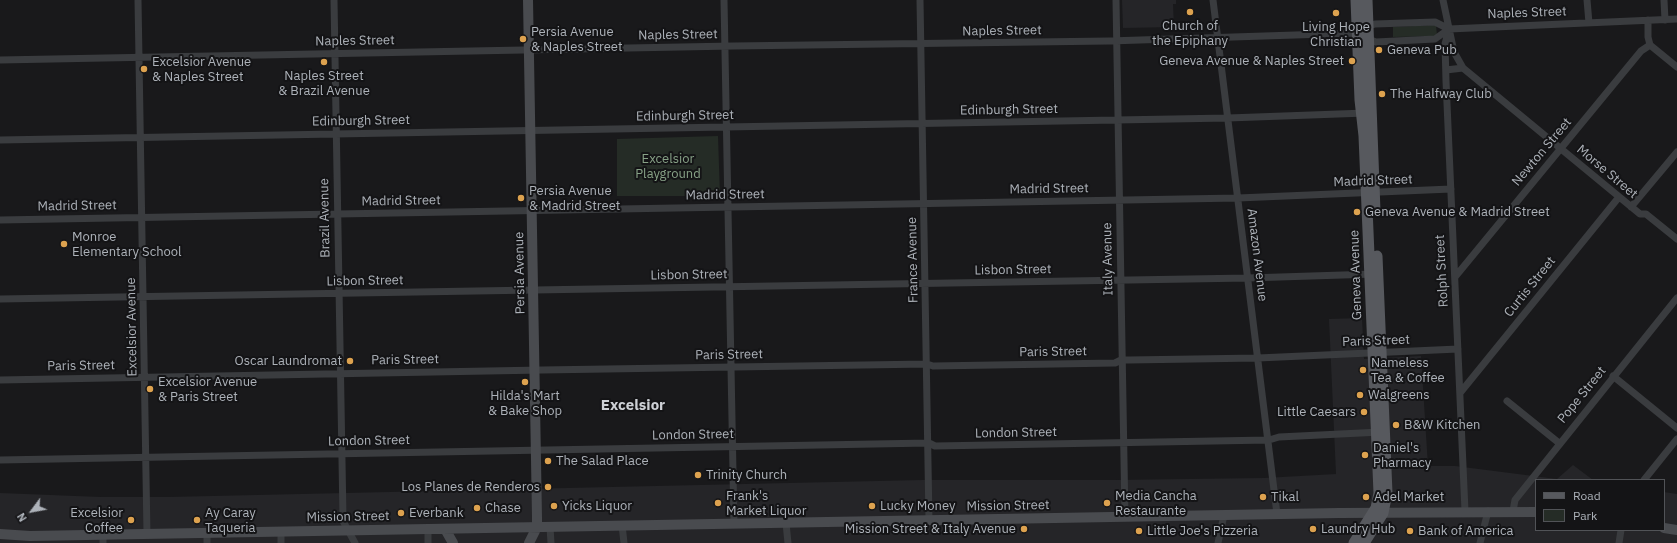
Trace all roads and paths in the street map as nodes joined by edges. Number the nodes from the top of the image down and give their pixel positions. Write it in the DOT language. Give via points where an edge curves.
graph roads {
  1 [pos="138,0"];
  2 [pos="334,0"];
  3 [pos="528,0"];
  4 [pos="724,0"];
  5 [pos="920,0"];
  6 [pos="1116,0"];
  7 [pos="1213,0"];
  8 [pos="1356,0"];
  9 [pos="1367,0"];
  10 [pos="1443,0"];
  11 [pos="1587,0"];
  12 [pos="1664,0"];
  13 [pos="1677,19"];
  14 [pos="1648,20"];
  15 [pos="1665,20"];
  16 [pos="1589,23"];
  17 [pos="1368,26"];
  18 [pos="1449,29"];
  19 [pos="1357,34"];
  20 [pos="1218,39"];
  21 [pos="1368,40"];
  22 [pos="1116,41"];
  23 [pos="921,44"];
  24 [pos="1650,45"];
  25 [pos="725,46"];
  26 [pos="529,50"];
  27 [pos="334,53"];
  28 [pos="139,57"];
  29 [pos="0,60"];
  30 [pos="1677,67"];
  31 [pos="1463,68"];
  32 [pos="1446,70"];
  33 [pos="1366,113"];
  34 [pos="1228,118"];
  35 [pos="1118,120"];
  36 [pos="922,124"];
  37 [pos="726,127"];
  38 [pos="531,131"];
  39 [pos="335,134"];
  40 [pos="141,137"];
  41 [pos="0,140"];
  42 [pos="1560,148"];
  43 [pos="1677,152"];
  44 [pos="1451,189"];
  45 [pos="1370,193"];
  46 [pos="1619,197"];
  47 [pos="1238,198"];
  48 [pos="1119,200"];
  49 [pos="924,204"];
  50 [pos="727,207"];
  51 [pos="1631,207"];
  52 [pos="532,210"];
  53 [pos="337,214"];
  54 [pos="142,217"];
  55 [pos="0,220"];
  56 [pos="1677,239"];
  57 [pos="1374,274"];
  58 [pos="1455,277"];
  59 [pos="1248,278"];
  60 [pos="1120,280"];
  61 [pos="925,283"];
  62 [pos="729,287"];
  63 [pos="534,290"];
  64 [pos="339,293"];
  65 [pos="143,297"];
  66 [pos="1677,298"];
  67 [pos="0,299"];
  68 [pos="1458,349"];
  69 [pos="1377,353"];
  70 [pos="1258,358"];
  71 [pos="1121,360"];
  72 [pos="927,364"];
  73 [pos="731,367"];
  74 [pos="535,370"];
  75 [pos="340,374"];
  76 [pos="1613,376"];
  77 [pos="145,377"];
  78 [pos="0,380"];
  79 [pos="1460,393"];
  80 [pos="1507,401"];
  81 [pos="1677,428"];
  82 [pos="1381,432"];
  83 [pos="1677,439"];
  84 [pos="1269,440"];
  85 [pos="928,443"];
  86 [pos="1123,443"];
  87 [pos="1559,443"];
  88 [pos="732,447"];
  89 [pos="536,450"];
  90 [pos="342,453"];
  91 [pos="146,457"];
  92 [pos="0,460"];
  93 [pos="1645,479"];
  94 [pos="1488,511"];
  95 [pos="1513,511"];
  96 [pos="1465,512"];
  97 [pos="1535,512"];
  98 [pos="1378,513"];
  99 [pos="1277,514"];
  100 [pos="1224,515"];
  101 [pos="1125,517"];
  102 [pos="929,520"];
  103 [pos="786,523"];
  104 [pos="734,524"];
  105 [pos="622,525"];
  106 [pos="537,527"];
  107 [pos="550,527"];
  108 [pos="1665,528"];
  109 [pos="428,529"];
  110 [pos="445,529"];
  111 [pos="349,530"];
  112 [pos="1677,530"];
  113 [pos="281,531"];
  114 [pos="1621,531"];
  115 [pos="0,534"];
  116 [pos="147,534"];
  117 [pos="207,538"];
  118 [pos="103,539"];
  119 [pos="30,540"];
  120 [pos="281,543"];
  121 [pos="355,543"];
  122 [pos="428,543"];
  123 [pos="453,543"];
  124 [pos="530,543"];
  125 [pos="551,543"];
  126 [pos="624,543"];
  127 [pos="788,543"];
  128 [pos="1218,543"];
  129 [pos="1354,543"];
  130 [pos="1364,543"];
  131 [pos="1480,543"];
  132 [pos="1619,543"];
  1 -- 28 [label="street, Excelsior Avenue"];
  2 -- 27 [label="street, Brazil Avenue"];
  3 -- 26 [label="main road, Persia Avenue"];
  4 -- 25 [label="street"];
  5 -- 23 [label="street, France Avenue"];
  6 -- 22 [label="street, Italy Avenue"];
  7 -- 20 [label="street, Amazon Avenue"];
  8 -- 19 [label="main road, Geneva Avenue"];
  9 -- 17 [label="main road, Geneva Avenue"];
  10 -- 18 [label="street, Rolph Street"];
  11 -- 16 [label="street"];
  12 -- 15 [label="street"];
  13 -- 15 [label="street, Naples Street"];
  14 -- 15 [label="street, Naples Street"];
  14 -- 16 [label="street, Naples Street"];
  14 -- 24 [label="street"];
  16 -- 18 [label="street, Naples Street"];
  17 -- 18 [label="street, Naples Street" via="1435,22"];
  17 -- 19 [label="street, Naples Street"];
  17 -- 21 [label="main road, Geneva Avenue"];
  18 -- 21 [label="street, Naples Street" via="1435,39 1376,42"];
  18 -- 31 [label="street, Rolph Street" via="1454,52"];
  18 -- 32 [label="street, Rolph Street" via="1445,44"];
  19 -- 20 [label="street, Naples Street"];
  19 -- 21 [label="street, Naples Street"];
  19 -- 33 [label="main road, Geneva Avenue"];
  20 -- 22 [label="street, Naples Street"];
  20 -- 34 [label="street, Amazon Avenue"];
  21 -- 33 [label="main road, Geneva Avenue"];
  22 -- 23 [label="street, Naples Street"];
  22 -- 35 [label="street, Italy Avenue"];
  23 -- 25 [label="street, Naples Street"];
  23 -- 36 [label="street, France Avenue"];
  24 -- 30 [label="street"];
  24 -- 42 [label="street, Newton Street" via="1641,51"];
  25 -- 26 [label="street, Naples Street"];
  25 -- 37 [label="street"];
  26 -- 27 [label="street, Naples Street"];
  26 -- 38 [label="main road, Persia Avenue"];
  27 -- 28 [label="street, Naples Street"];
  27 -- 39 [label="street, Brazil Avenue"];
  28 -- 29 [label="street, Naples Street"];
  28 -- 40 [label="street, Excelsior Avenue"];
  31 -- 32 [label="street"];
  31 -- 42 [label="street, Morse Street"];
  32 -- 44 [label="street, Rolph Street"];
  33 -- 34 [label="street, Edinburgh Street"];
  33 -- 45 [label="main road, Geneva Avenue"];
  34 -- 35 [label="street, Edinburgh Street"];
  34 -- 47 [label="street, Amazon Avenue"];
  35 -- 36 [label="street, Edinburgh Street"];
  35 -- 48 [label="street, Italy Avenue"];
  36 -- 37 [label="street, Edinburgh Street"];
  36 -- 49 [label="street, France Avenue"];
  37 -- 38 [label="street, Edinburgh Street"];
  37 -- 50 [label="street"];
  38 -- 39 [label="street, Edinburgh Street"];
  38 -- 52 [label="main road, Persia Avenue"];
  39 -- 40 [label="street, Edinburgh Street"];
  39 -- 53 [label="street, Brazil Avenue"];
  40 -- 41 [label="street, Edinburgh Street"];
  40 -- 54 [label="street, Excelsior Avenue"];
  42 -- 46 [label="street, Morse Street"];
  42 -- 58 [label="street, Newton Street"];
  43 -- 51 [label="street"];
  44 -- 45 [label="street, Madrid Street"];
  44 -- 58 [label="street, Rolph Street"];
  45 -- 47 [label="street, Madrid Street"];
  45 -- 57 [label="main road, Geneva Avenue"];
  46 -- 51 [label="street, Morse Street"];
  46 -- 79 [label="street, Curtis Street"];
  47 -- 48 [label="street, Madrid Street"];
  47 -- 59 [label="street, Amazon Avenue"];
  48 -- 49 [label="street, Madrid Street"];
  48 -- 60 [label="street, Italy Avenue"];
  49 -- 50 [label="street, Madrid Street"];
  49 -- 61 [label="street, France Avenue"];
  50 -- 52 [label="street, Madrid Street"];
  50 -- 62 [label="street"];
  51 -- 56 [label="street, Morse Street" via="1640,214 1646,214"];
  52 -- 53 [label="street, Madrid Street"];
  52 -- 63 [label="main road, Persia Avenue"];
  53 -- 54 [label="street, Madrid Street"];
  53 -- 64 [label="street, Brazil Avenue"];
  54 -- 55 [label="street, Madrid Street"];
  54 -- 65 [label="street, Excelsior Avenue"];
  57 -- 59 [label="street, Lisbon Street"];
  57 -- 69 [label="main road, Geneva Avenue"];
  58 -- 68 [label="street, Rolph Street"];
  59 -- 60 [label="street, Lisbon Street"];
  59 -- 70 [label="street, Amazon Avenue"];
  60 -- 61 [label="street, Lisbon Street"];
  60 -- 71 [label="street, Italy Avenue"];
  61 -- 62 [label="street, Lisbon Street"];
  61 -- 72 [label="street, France Avenue"];
  62 -- 63 [label="street, Lisbon Street"];
  62 -- 73 [label="street"];
  63 -- 64 [label="street, Lisbon Street"];
  63 -- 74 [label="main road, Persia Avenue"];
  64 -- 65 [label="street, Lisbon Street"];
  64 -- 75 [label="street, Brazil Avenue"];
  65 -- 67 [label="street, Lisbon Street"];
  65 -- 77 [label="street, Excelsior Avenue"];
  66 -- 76 [label="street, Pope Street"];
  68 -- 69 [label="street, Paris Street"];
  68 -- 79 [label="street, Rolph Street"];
  69 -- 70 [label="street, Paris Street"];
  69 -- 82 [label="main road, Geneva Avenue"];
  70 -- 71 [label="street, Paris Street"];
  70 -- 84 [label="street, Amazon Avenue"];
  71 -- 72 [label="street, Paris Street" via="1115,363 933,366"];
  71 -- 86 [label="street, Italy Avenue"];
  72 -- 73 [label="street, Paris Street"];
  72 -- 85 [label="street, France Avenue"];
  73 -- 74 [label="street, Paris Street"];
  73 -- 88 [label="street"];
  74 -- 75 [label="street, Paris Street"];
  74 -- 89 [label="main road, Persia Avenue"];
  75 -- 77 [label="street, Paris Street"];
  75 -- 90 [label="street, Brazil Avenue"];
  76 -- 81 [label="street"];
  76 -- 87 [label="street, Pope Street"];
  77 -- 78 [label="street, Paris Street"];
  77 -- 91 [label="street, Excelsior Avenue"];
  79 -- 96 [label="street, Rolph Street"];
  80 -- 87 [label="street"];
  82 -- 84 [label="street, London Street" via="1279,437"];
  82 -- 98 [label="main road, Geneva Avenue"];
  83 -- 93 [label="street"];
  84 -- 86 [label="street, London Street"];
  84 -- 99 [label="street, Amazon Avenue"];
  85 -- 86 [label="street, London Street" via="935,446"];
  85 -- 88 [label="street, London Street"];
  85 -- 102 [label="street, France Avenue"];
  86 -- 101 [label="street, Italy Avenue"];
  87 -- 95 [label="street, Pope Street" via="1515,500"];
  88 -- 89 [label="street, London Street"];
  88 -- 104 [label="street"];
  89 -- 90 [label="street, London Street"];
  89 -- 106 [label="main road, Persia Avenue"];
  90 -- 91 [label="street, London Street"];
  90 -- 111 [label="street, Brazil Avenue" via="343,521"];
  91 -- 92 [label="street, London Street"];
  91 -- 116 [label="street, Excelsior Avenue"];
  94 -- 95 [label="main road, Mission Street"];
  94 -- 96 [label="main road, Mission Street"];
  94 -- 131 [label="street"];
  95 -- 97 [label="main road, Mission Street"];
  96 -- 98 [label="main road, Mission Street"];
  98 -- 99 [label="main road, Mission Street"];
  98 -- 129 [label="main road, Geneva Avenue"];
  98 -- 130 [label="main road, Geneva Avenue"];
  99 -- 100 [label="main road, Mission Street"];
  100 -- 101 [label="main road, Mission Street"];
  100 -- 128 [label="street"];
  101 -- 102 [label="main road, Mission Street"];
  102 -- 103 [label="main road, Mission Street"];
  103 -- 104 [label="main road, Mission Street"];
  103 -- 127 [label="street"];
  104 -- 105 [label="main road, Mission Street"];
  105 -- 107 [label="main road, Mission Street"];
  105 -- 126 [label="street"];
  106 -- 107 [label="main road, Mission Street"];
  106 -- 110 [label="main road, Mission Street"];
  106 -- 124 [label="main road, Persia Avenue"];
  107 -- 125 [label="street"];
  108 -- 112 [label="main road"];
  109 -- 110 [label="main road, Mission Street"];
  109 -- 111 [label="main road, Mission Street"];
  109 -- 122 [label="street"];
  110 -- 123 [label="main road"];
  111 -- 113 [label="main road, Mission Street"];
  111 -- 121 [label="street, Brazil Avenue"];
  113 -- 117 [label="main road, Mission Street"];
  113 -- 120 [label="street"];
  114 -- 132 [label="street"];
  115 -- 119 [label="main road, Mission Street"];
  116 -- 117 [label="main road, Mission Street"];
  116 -- 118 [label="main road, Mission Street"];
  118 -- 119 [label="main road, Mission Street"];
}
